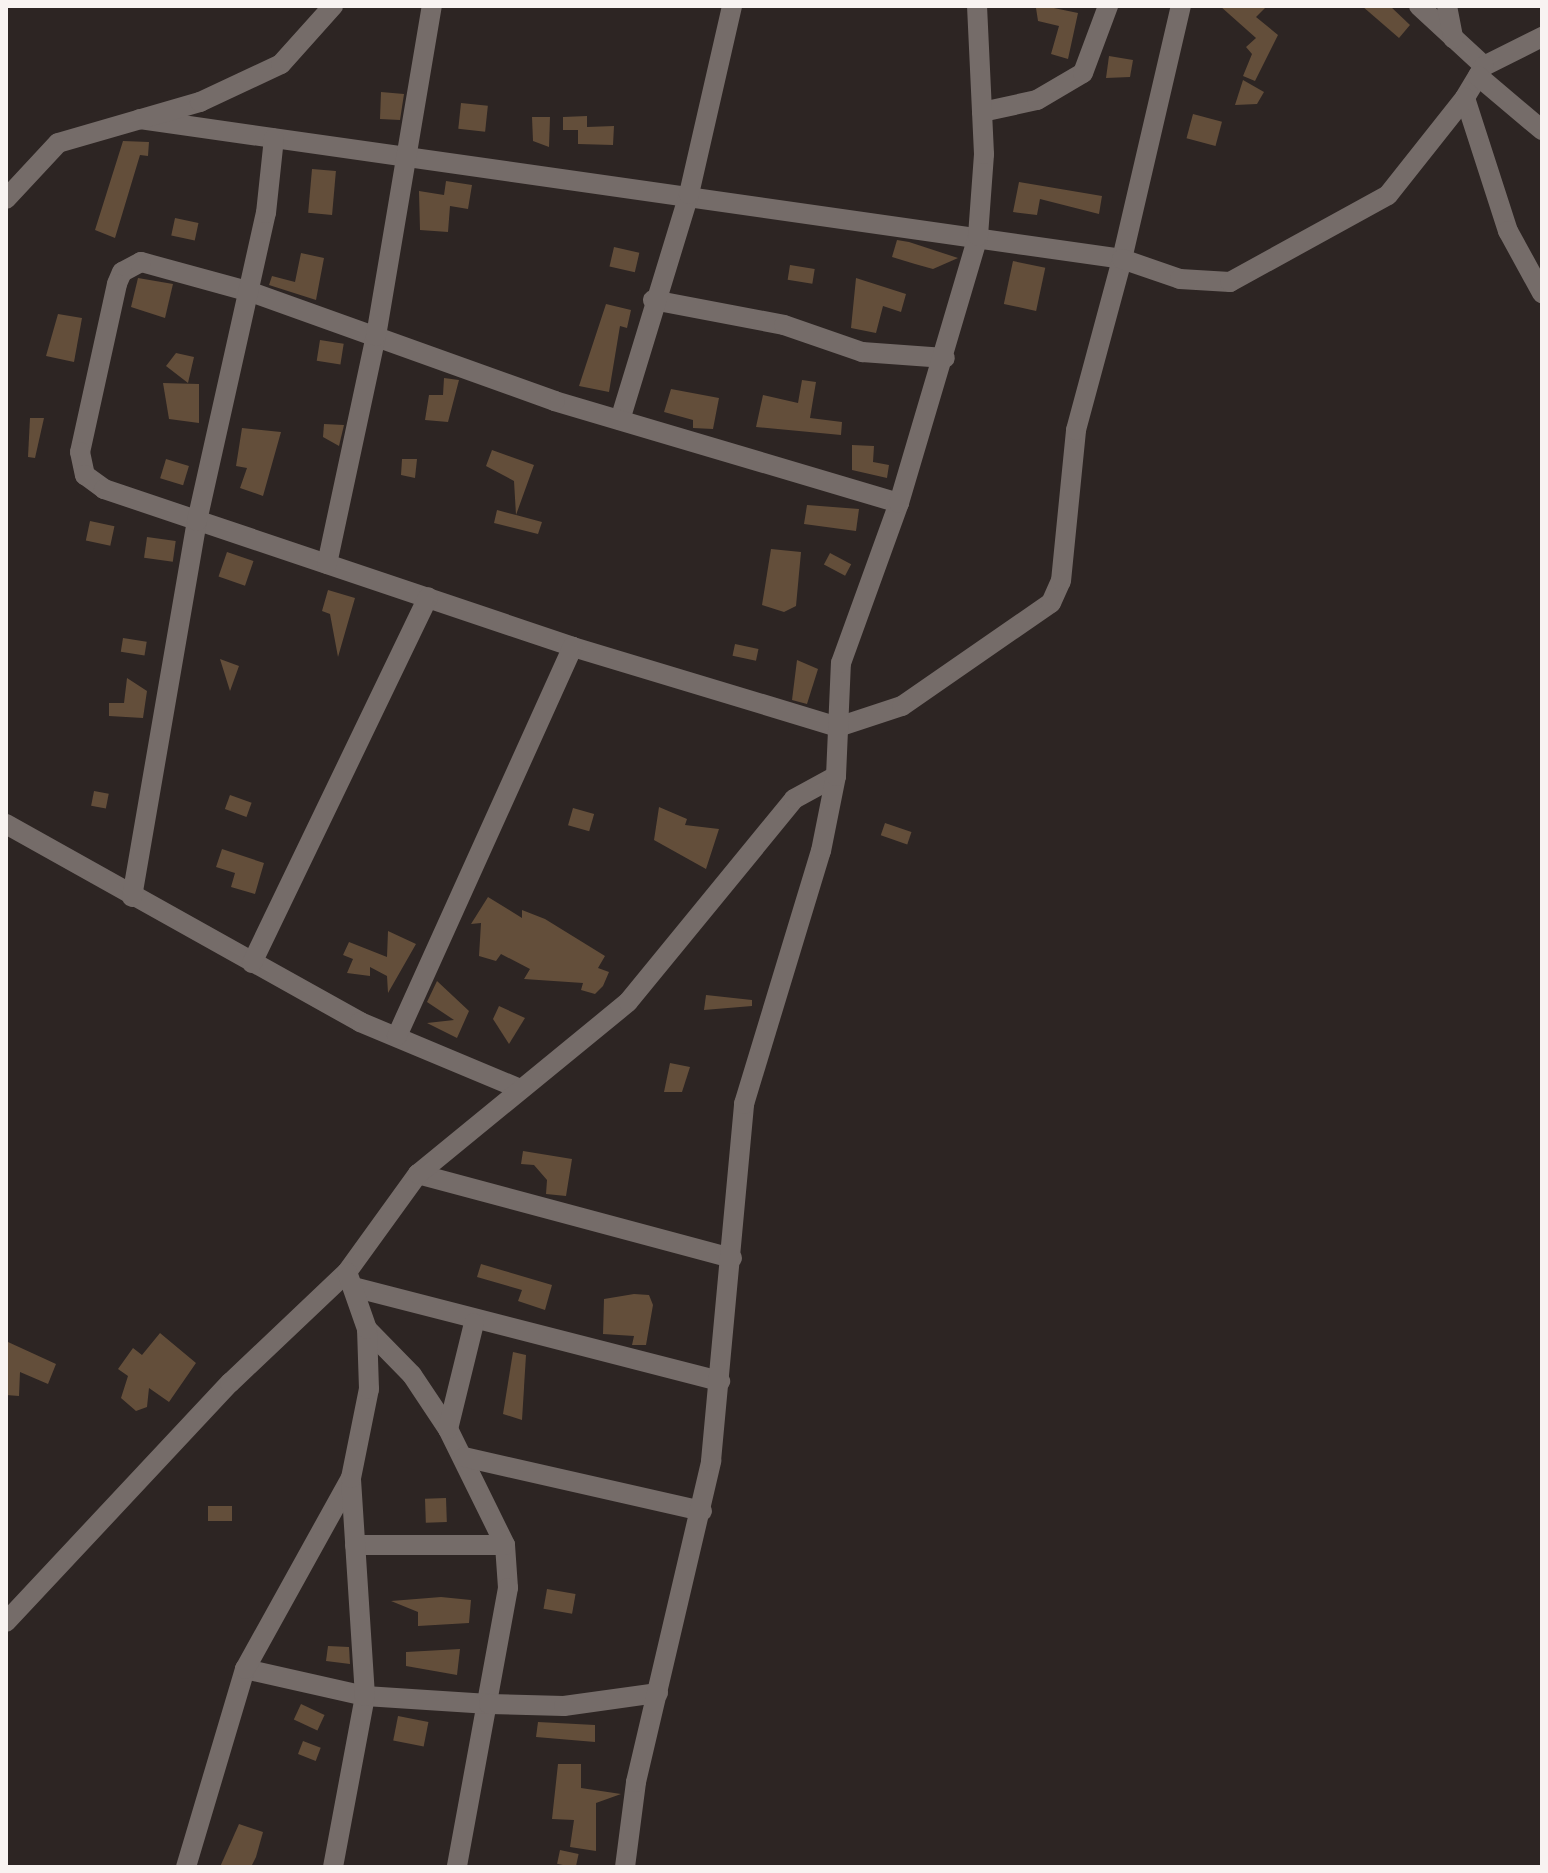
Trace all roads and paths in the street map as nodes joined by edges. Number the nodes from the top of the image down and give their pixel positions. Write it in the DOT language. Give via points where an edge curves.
graph roads {
  1 [pos="333,6"];
  2 [pos="432,6"];
  3 [pos="977,6"];
  4 [pos="1108,6"];
  5 [pos="1181,6"];
  6 [pos="1419,6"];
  7 [pos="1447,6"];
  8 [pos="729,7"];
  9 [pos="1542,37"];
  10 [pos="1453,38"];
  11 [pos="1481,71"];
  12 [pos="1465,98"];
  13 [pos="982,112"];
  14 [pos="140,119"];
  15 [pos="1542,130"];
  16 [pos="274,138"];
  17 [pos="408,156"];
  18 [pos="689,194"];
  19 [pos="6,199"];
  20 [pos="978,236"];
  21 [pos="1122,259"];
  22 [pos="247,291"];
  23 [pos="1542,293"];
  24 [pos="653,300"];
  25 [pos="376,336"];
  26 [pos="945,358"];
  27 [pos="620,420"];
  28 [pos="899,503"];
  29 [pos="197,521"];
  30 [pos="327,564"];
  31 [pos="428,597"];
  32 [pos="573,647"];
  33 [pos="838,727"];
  34 [pos="836,776"];
  35 [pos="6,824"];
  36 [pos="132,897"];
  37 [pos="252,963"];
  38 [pos="397,1036"];
  39 [pos="518,1088"];
  40 [pos="418,1174"];
  41 [pos="732,1258"];
  42 [pos="352,1280"];
  43 [pos="474,1323"];
  44 [pos="367,1329"];
  45 [pos="720,1381"];
  46 [pos="448,1429"];
  47 [pos="464,1457"];
  48 [pos="351,1478"];
  49 [pos="702,1511"];
  50 [pos="355,1545"];
  51 [pos="505,1545"];
  52 [pos="6,1622"];
  53 [pos="245,1669"];
  54 [pos="658,1693"];
  55 [pos="365,1696"];
  56 [pos="489,1704"];
  57 [pos="186,1867"];
  58 [pos="333,1867"];
  59 [pos="457,1867"];
  60 [pos="625,1867"];
  1 -- 14 [label="street" via="281,64 200,102"];
  2 -- 17 [label="street"];
  3 -- 13 [label="street"];
  4 -- 13 [label="street" via="1083,73 1037,100"];
  5 -- 21 [label="street"];
  6 -- 10 [label="street"];
  7 -- 10 [label="street"];
  8 -- 18 [label="street"];
  9 -- 11 [label="street"];
  10 -- 11 [label="street"];
  11 -- 12 [label="street"];
  11 -- 15 [label="street"];
  12 -- 21 [label="street" via="1388,195 1230,282 1180,279"];
  12 -- 23 [label="street" via="1508,231"];
  13 -- 20 [label="street"];
  14 -- 16 [label="street"];
  14 -- 19 [label="street" via="58,143"];
  16 -- 17 [label="street"];
  16 -- 22 [label="street"];
  17 -- 18 [label="street"];
  17 -- 25 [label="street"];
  18 -- 20 [label="street"];
  18 -- 24 [label="street"];
  20 -- 21 [label="street"];
  20 -- 26 [label="street"];
  21 -- 33 [label="street" via="1076,430 1061,581 1051,603 902,706"];
  22 -- 25 [label="street"];
  22 -- 29 [label="street"];
  22 -- 29 [label="street" via="154,263 131,264 117,284 103,345 80,452 85,475 104,489"];
  24 -- 26 [label="street" via="784,325 862,352"];
  24 -- 27 [label="street"];
  25 -- 27 [label="street"];
  25 -- 30 [label="street"];
  26 -- 28 [label="street"];
  27 -- 28 [label="street"];
  28 -- 33 [label="street" via="841,663"];
  29 -- 30 [label="street"];
  29 -- 36 [label="street"];
  30 -- 31 [label="street"];
  31 -- 32 [label="street"];
  31 -- 37 [label="street"];
  32 -- 33 [label="street"];
  32 -- 38 [label="street"];
  33 -- 34 [label="street"];
  34 -- 39 [label="street" via="794,799 628,1002"];
  34 -- 41 [label="street" via="810,899 744,1104"];
  35 -- 36 [label="street"];
  36 -- 37 [label="street"];
  37 -- 38 [label="street"];
  38 -- 39 [label="street"];
  39 -- 40 [label="street"];
  40 -- 41 [label="street"];
  40 -- 42 [label="street"];
  41 -- 45 [label="street"];
  42 -- 43 [label="street"];
  42 -- 44 [label="street"];
  42 -- 52 [label="street" via="230,1383"];
  43 -- 45 [label="street"];
  43 -- 46 [label="street"];
  44 -- 46 [label="street" via="412,1375"];
  44 -- 48 [label="street" via="369,1389"];
  45 -- 49 [label="street"];
  46 -- 47 [label="street"];
  47 -- 49 [label="street"];
  47 -- 51 [label="street"];
  48 -- 50 [label="street"];
  48 -- 53 [label="street"];
  49 -- 54 [label="street"];
  50 -- 51 [label="street"];
  50 -- 55 [label="street"];
  51 -- 56 [label="street" via="508,1588"];
  53 -- 55 [label="street"];
  53 -- 57 [label="street"];
  54 -- 56 [label="street" via="564,1706"];
  54 -- 60 [label="street"];
  55 -- 56 [label="street"];
  55 -- 58 [label="street"];
  56 -- 59 [label="street"];
}
